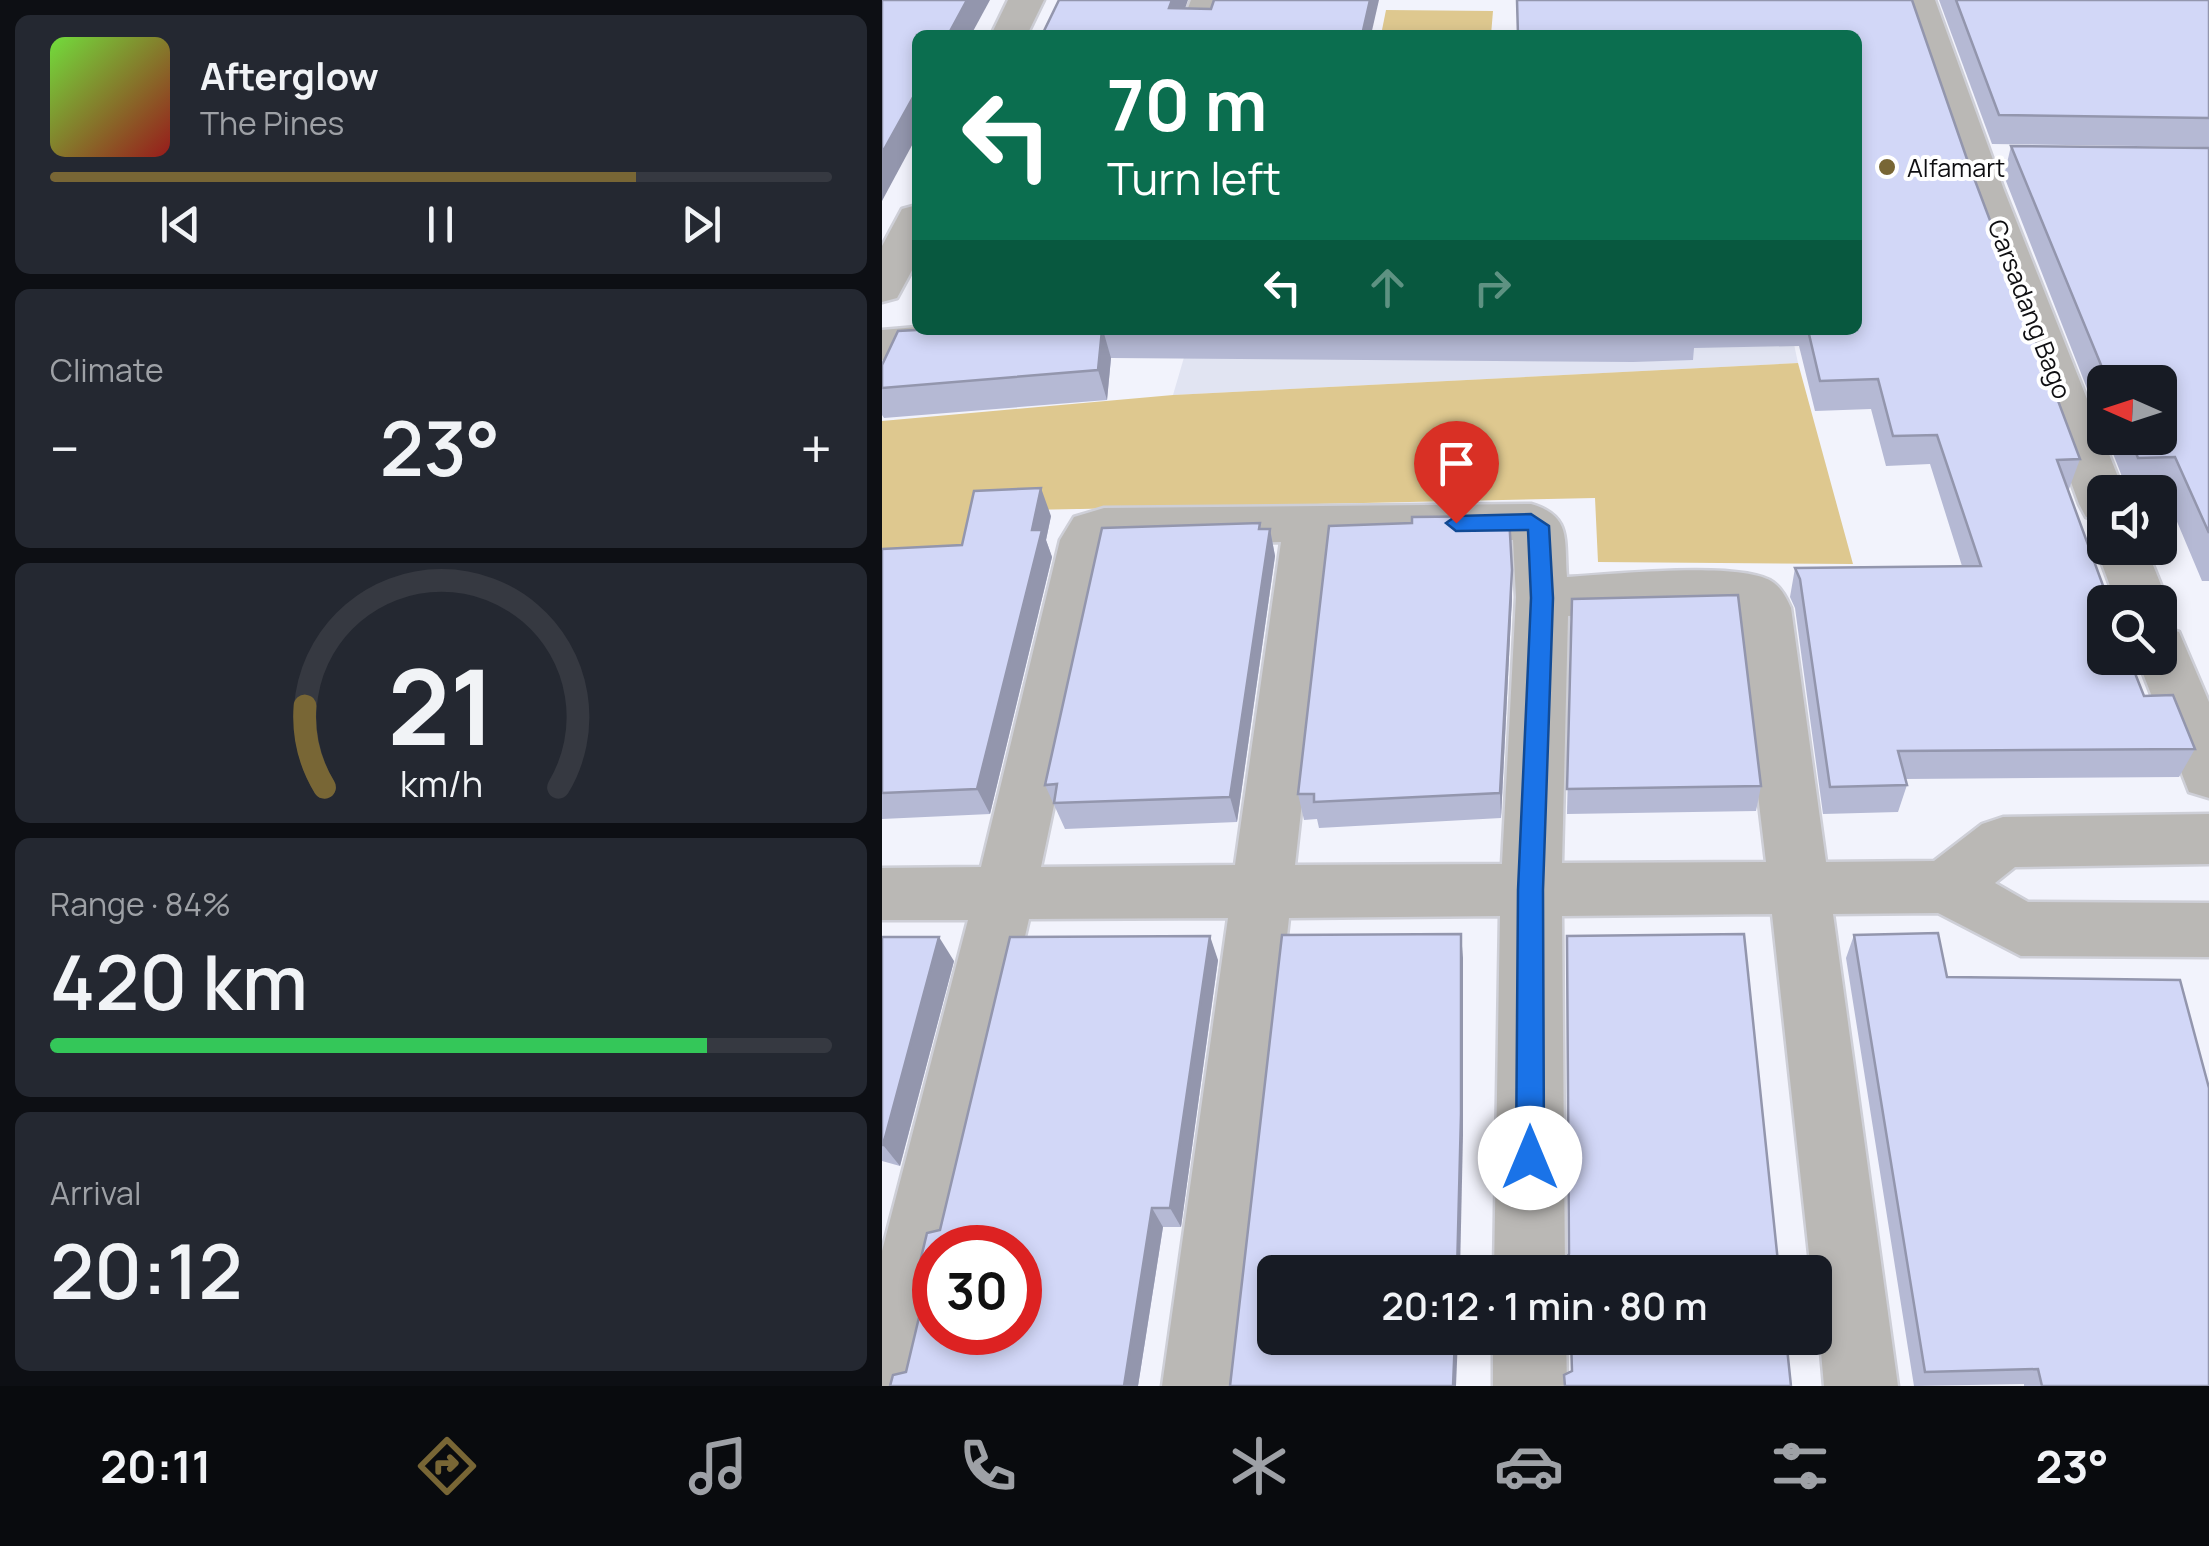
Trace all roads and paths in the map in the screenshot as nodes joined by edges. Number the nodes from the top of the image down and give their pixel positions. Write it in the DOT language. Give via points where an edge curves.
graph roads {
  1 [pos="1026,0"];
  2 [pos="1209,0"];
  3 [pos="1917,0"];
  4 [pos="1011,30"];
  5 [pos="1198,30"];
  6 [pos="912,228"];
  7 [pos="882,288"];
  8 [pos="1006,335"];
  9 [pos="882,346"];
  10 [pos="2095,475"];
  11 [pos="1308,526"];
  12 [pos="1542,598"];
  13 [pos="2170,675"];
  14 [pos="2208,775"];
  15 [pos="2208,839"];
  16 [pos="1800,888"];
  17 [pos="1946,888"];
  18 [pos="1531,890"];
  19 [pos="1260,892"];
  20 [pos="882,894"];
  21 [pos="1005,894"];
  22 [pos="2208,930"];
  23 [pos="1530,1255"];
  24 [pos="1530,1355"];
  25 [pos="884,1386"];
  26 [pos="1200,1386"];
  27 [pos="1530,1386"];
  28 [pos="1860,1386"];
  1 -- 4 [label="street"];
  2 -- 5 [label="street"];
  3 -- 10 [label="street, Carsadang Bago" via="1993,160"];
  6 -- 7 [label="street"];
  8 -- 9 [label="street"];
  11 -- 12 [label="street" via="1536,523"];
  11 -- 19 [label="street"];
  11 -- 21 [label="street" via="1092,530"];
  12 -- 16 [label="street" via="1739,590 1754,595 1765,608"];
  12 -- 18 [label="street"];
  13 -- 14 [label="street"];
  15 -- 17 [label="street" via="2003,842"];
  16 -- 17 [label="street"];
  16 -- 18 [label="street"];
  16 -- 28 [label="street"];
  17 -- 22 [label="street" via="2021,929"];
  18 -- 19 [label="street"];
  18 -- 23 [label="street"];
  19 -- 21 [label="street"];
  19 -- 26 [label="street"];
  20 -- 21 [label="street"];
  21 -- 25 [label="street"];
  24 -- 27 [label="street"];
}
